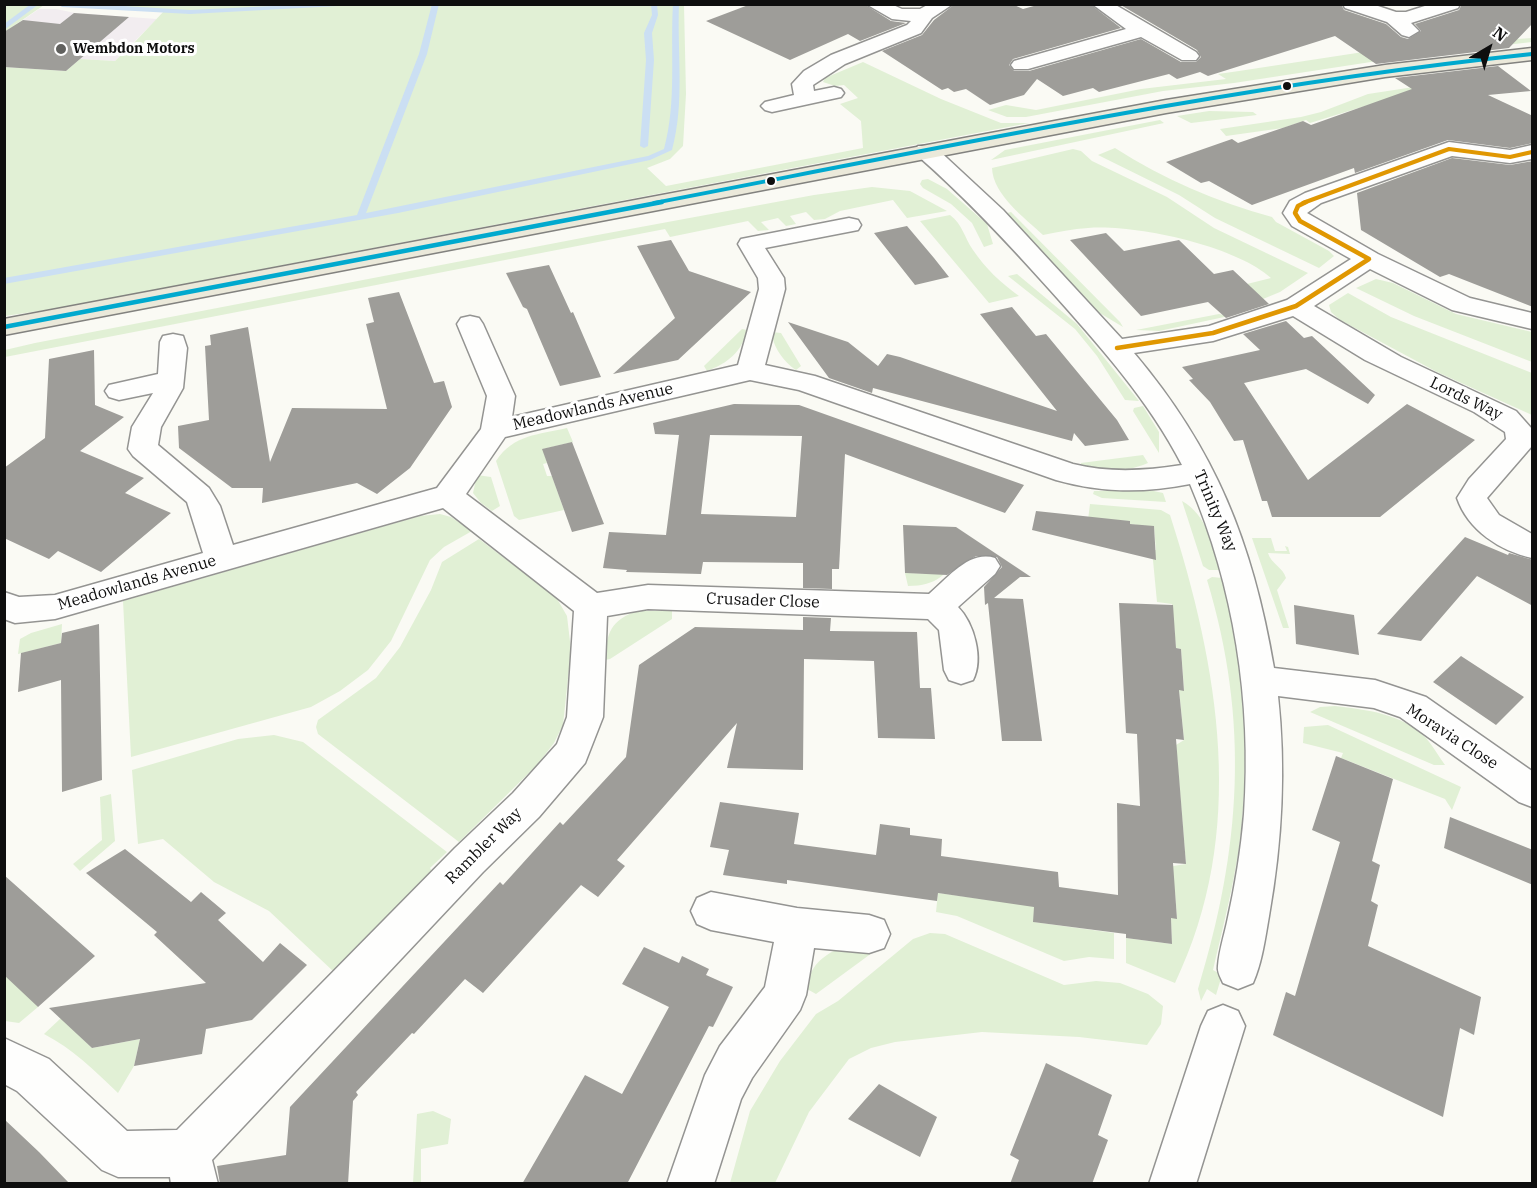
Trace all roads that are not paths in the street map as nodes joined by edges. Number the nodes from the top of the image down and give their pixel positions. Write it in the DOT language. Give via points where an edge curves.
graph roads {
  1 [pos="876,4"];
  2 [pos="944,4"];
  3 [pos="1101,4"];
  4 [pos="1352,4"];
  5 [pos="1451,4"];
  6 [pos="1394,18"];
  7 [pos="918,22"];
  8 [pos="1142,31"];
  9 [pos="1409,31"];
  10 [pos="1039,41"];
  11 [pos="1059,52"];
  12 [pos="1533,54"];
  13 [pos="1189,56"];
  14 [pos="1021,64"];
  15 [pos="834,93"];
  16 [pos="806,99"];
  17 [pos="772,106"];
  18 [pos="926,151"];
  19 [pos="1533,152"];
  20 [pos="849,225"];
  21 [pos="1370,259"];
  22 [pos="1296,306"];
  23 [pos="1533,321"];
  24 [pos="470,324"];
  25 [pos="4,327"];
  26 [pos="173,342"];
  27 [pos="1117,348"];
  28 [pos="750,372"];
  29 [pos="170,381"];
  30 [pos="119,391"];
  31 [pos="495,430"];
  32 [pos="1201,472"];
  33 [pos="448,495"];
  34 [pos="1533,547"];
  35 [pos="221,559"];
  36 [pos="984,566"];
  37 [pos="591,606"];
  38 [pos="936,607"];
  39 [pos="8,614"];
  40 [pos="961,670"];
  41 [pos="1259,680"];
  42 [pos="1533,791"];
  43 [pos="711,911"];
  44 [pos="797,927"];
  45 [pos="869,934"];
  46 [pos="1238,969"];
  47 [pos="1223,1026"];
  48 [pos="4,1060"];
  49 [pos="191,1168"];
  50 [pos="690,1184"];
  51 [pos="1172,1184"];
  1 -- 7 [label="street"];
  2 -- 7 [label="street"];
  3 -- 8 [label="street"];
  4 -- 6 [label="street"];
  5 -- 6 [label="street" via="1408,18"];
  6 -- 9 [label="street"];
  7 -- 16 [label="street" via="809,76 802,84"];
  8 -- 11 [label="street"];
  8 -- 13 [label="street"];
  10 -- 11 [label="street"];
  11 -- 14 [label="street"];
  12 -- 18 [label="main road" via="1308,82"];
  15 -- 16 [label="street"];
  16 -- 17 [label="street"];
  18 -- 25 [label="main road"];
  18 -- 27 [label="street, Trinity Way" via="949,170"];
  19 -- 21 [label="street" via="1519,158 1504,158 1449,149 1298,206 1295,213 1300,221"];
  20 -- 28 [label="street" via="745,237 771,278 772,289"];
  21 -- 22 [label="street"];
  21 -- 23 [label="street" via="1461,304"];
  22 -- 27 [label="street" via="1213,333"];
  22 -- 34 [label="street, Lords Way" via="1394,364 1516,426 1521,441 1472,498 1475,510 1491,525"];
  24 -- 31 [label="street" via="501,396"];
  26 -- 29 [label="street"];
  27 -- 32 [label="street, Trinity Way"];
  28 -- 31 [label="street, Meadowlands Avenue"];
  28 -- 32 [label="street, Meadowlands Avenue" via="806,382 1097,482 1165,479"];
  29 -- 30 [label="street"];
  29 -- 35 [label="street" via="141,438 143,449 198,495"];
  31 -- 33 [label="street, Meadowlands Avenue"];
  32 -- 41 [label="street, Trinity Way" via="1235,559"];
  33 -- 35 [label="street, Meadowlands Avenue"];
  33 -- 37 [label="street"];
  35 -- 39 [label="street, Meadowlands Avenue" via="55,607"];
  36 -- 38 [label="street"];
  37 -- 38 [label="street, Crusader Close" via="648,597"];
  37 -- 49 [label="street, Rambler Way" via="585,717 572,752 526,805 469,860"];
  38 -- 40 [label="street" via="955,625"];
  41 -- 42 [label="street, Moravia Close" via="1375,694 1413,707"];
  41 -- 46 [label="street, Trinity Way" via="1264,793 1256,879"];
  43 -- 44 [label="street"];
  44 -- 45 [label="street"];
  44 -- 50 [label="street" via="785,994 726,1081 707,1126"];
  47 -- 51 [label="street"];
  48 -- 49 [label="street" via="33,1075 118,1154"];
}
